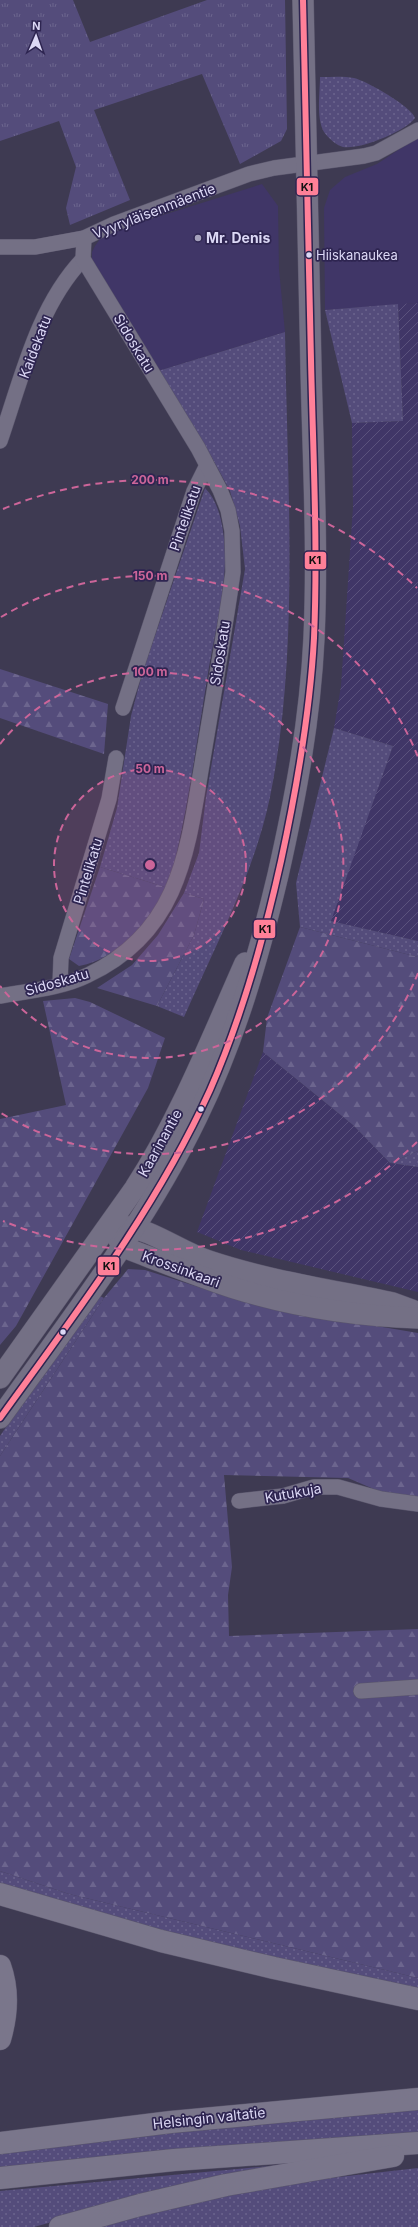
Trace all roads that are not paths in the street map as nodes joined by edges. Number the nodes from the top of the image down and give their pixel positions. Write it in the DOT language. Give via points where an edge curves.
graph roads {
  1 [pos="303,0"];
  2 [pos="418,130"];
  3 [pos="306,164"];
  4 [pos="84,238"];
  5 [pos="0,247"];
  6 [pos="83,259"];
  7 [pos="0,442"];
  8 [pos="206,467"];
  9 [pos="123,708"];
  10 [pos="116,758"];
  11 [pos="276,882"];
  12 [pos="60,984"];
  13 [pos="0,996"];
  14 [pos="110,1224"];
  15 [pos="136,1228"];
  16 [pos="122,1247"];
  17 [pos="418,1312"];
  18 [pos="418,1318"];
  19 [pos="0,1378"];
  20 [pos="0,1418"];
  21 [pos="239,1502"];
  22 [pos="418,1504"];
  23 [pos="418,1687"];
  24 [pos="361,1691"];
  25 [pos="0,1894"];
  26 [pos="0,1966"];
  27 [pos="418,1998"];
  28 [pos="0,2039"];
  29 [pos="418,2099"];
  30 [pos="0,2143"];
  31 [pos="418,2143"];
  32 [pos="418,2152"];
  33 [pos="0,2178"];
  34 [pos="60,2227"];
  1 -- 3 [label="main road, Kaarinantie"];
  2 -- 3 [label="street, Vyyryläisenmäentie" via="376,153"];
  3 -- 4 [label="street, Vyyryläisenmäentie" via="250,174 114,224"];
  3 -- 11 [label="main road, Kaarinantie" via="316,531 314,638 304,752"];
  4 -- 5 [label="street, Vyyryläisenmäentie" via="35,247"];
  4 -- 6 [label="street"];
  6 -- 7 [label="street, Kaidekatu" via="66,281 47,314"];
  6 -- 8 [label="street, Sidoskatu" via="198,448"];
  8 -- 9 [label="street, Pintelikatu" via="194,491"];
  8 -- 12 [label="street, Sidoskatu" via="228,510 232,530 233,572 186,856 167,902 138,940 87,976"];
  10 -- 12 [label="street, Pintelikatu" via="109,800 61,958"];
  11 -- 14 [label="main road, Kaarinantie" via="249,952 176,1116 154,1158"];
  11 -- 15 [label="main road, Kaarinantie" via="258,958 228,1048 196,1119"];
  12 -- 13 [label="street, Sidoskatu"];
  14 -- 15 [label="main road, Krossinkaari"];
  14 -- 16 [label="main road"];
  14 -- 19 [label="main road, Kaarinantie"];
  15 -- 16 [label="main road, Kaarinantie"];
  15 -- 17 [label="main road, Krossinkaari" via="220,1265 393,1304"];
  16 -- 18 [label="main road, Krossinkaari" via="235,1288 329,1310"];
  16 -- 20 [label="main road, Kaarinantie"];
  21 -- 22 [label="street, Kutukuja" via="283,1496 314,1487 338,1487 381,1499"];
  23 -- 24 [label="street"];
  25 -- 27 [label="highway" via="161,1941"];
  26 -- 28 [label="highway" via="6,1994 4,2026"];
  29 -- 30 [label="highway, Helsingin valtatie" via="171,2122"];
  31 -- 33 [label="highway" via="174,2160"];
  32 -- 34 [label="highway" via="226,2186 140,2205"];
}
